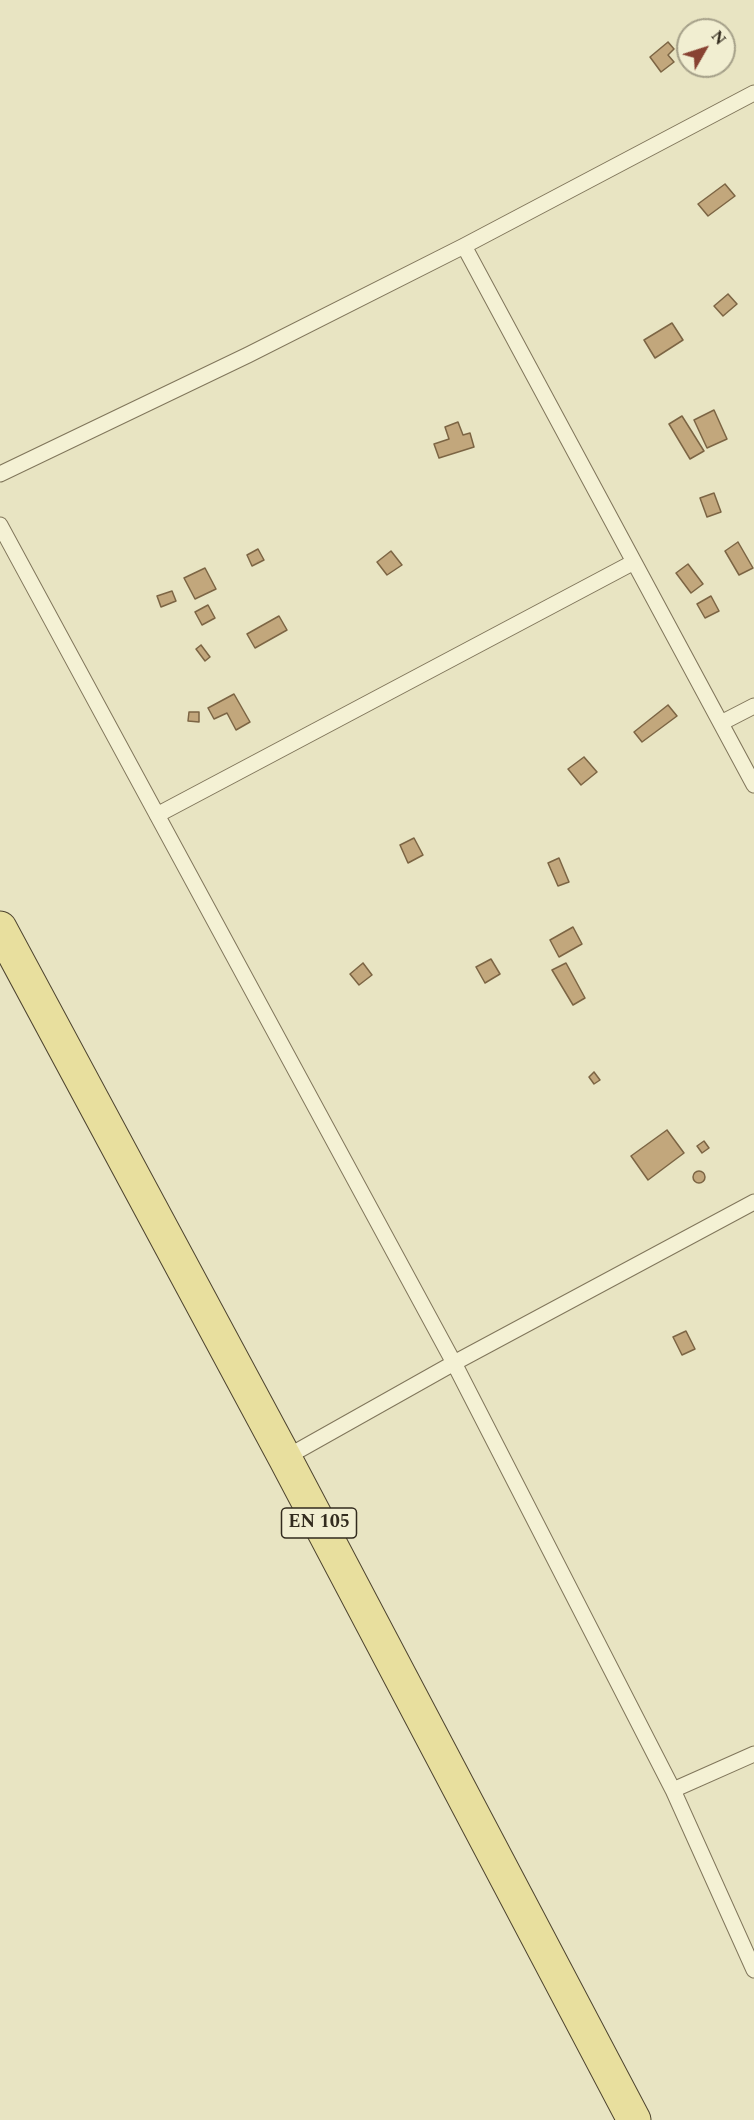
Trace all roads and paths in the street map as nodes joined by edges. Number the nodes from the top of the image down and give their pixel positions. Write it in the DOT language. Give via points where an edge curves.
graph roads {
  1 [pos="754,93"];
  2 [pos="464,246"];
  3 [pos="0,474"];
  4 [pos="0,525"];
  5 [pos="634,562"];
  6 [pos="754,706"];
  7 [pos="721,723"];
  8 [pos="754,785"];
  9 [pos="157,815"];
  10 [pos="0,928"];
  11 [pos="754,1202"];
  12 [pos="454,1363"];
  13 [pos="285,1458"];
  14 [pos="754,1754"];
  15 [pos="673,1790"];
  16 [pos="754,1970"];
  17 [pos="634,2120"];
  1 -- 2 [label="lane"];
  2 -- 3 [label="lane" via="248,356"];
  2 -- 5 [label="lane"];
  4 -- 9 [label="lane"];
  5 -- 7 [label="lane"];
  5 -- 9 [label="lane"];
  6 -- 7 [label="lane"];
  7 -- 8 [label="lane"];
  9 -- 12 [label="lane"];
  10 -- 13 [label="main road, EN 105"];
  11 -- 12 [label="lane"];
  12 -- 13 [label="lane"];
  12 -- 15 [label="lane"];
  13 -- 17 [label="main road, EN 105"];
  14 -- 15 [label="lane"];
  15 -- 16 [label="lane"];
}
